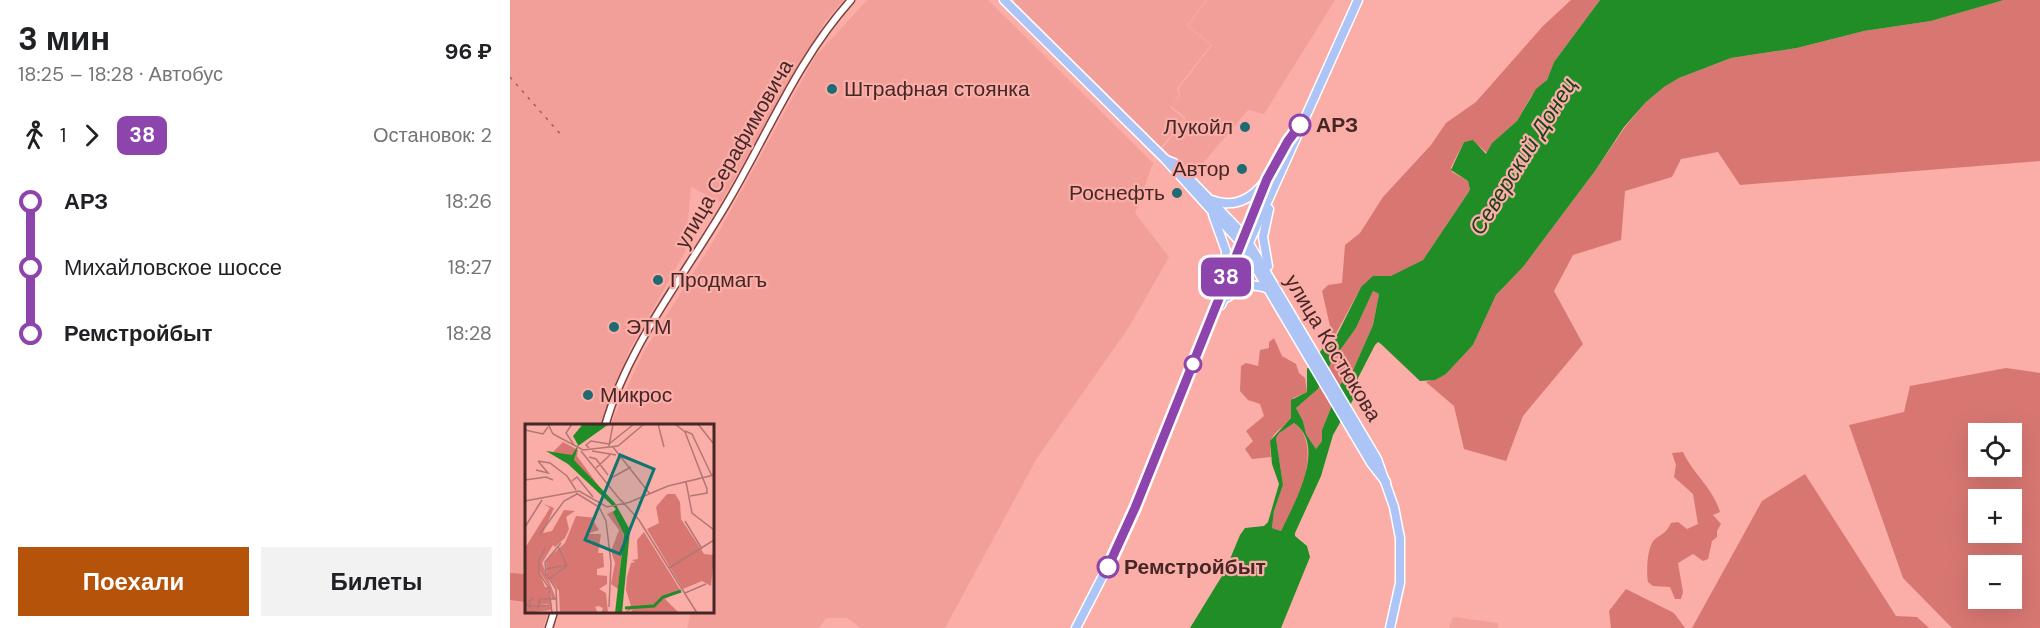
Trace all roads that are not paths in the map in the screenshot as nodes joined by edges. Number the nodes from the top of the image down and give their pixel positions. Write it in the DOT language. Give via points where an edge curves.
graph roads {
  1 [pos="851,0"];
  2 [pos="1004,0"];
  3 [pos="1358,0"];
  4 [pos="1300,125"];
  5 [pos="1166,160"];
  6 [pos="1267,179"];
  7 [pos="1275,187"];
  8 [pos="1210,199"];
  9 [pos="1212,211"];
  10 [pos="1245,243"];
  11 [pos="1224,282"];
  12 [pos="1273,289"];
  13 [pos="1223,301"];
  14 [pos="1210,323"];
  15 [pos="606,424"];
  16 [pos="554,613"];
  17 [pos="549,628"];
  18 [pos="1076,628"];
  19 [pos="1390,628"];
  1 -- 15 [label="street, улица Серафимовича" via="810,53 730,198 628,362"];
  2 -- 5 [label="main road"];
  3 -- 4 [label="main road"];
  4 -- 6 [label="main road"];
  4 -- 7 [label="main road"];
  5 -- 8 [label="main road" via="1174,163"];
  5 -- 9 [label="main road"];
  6 -- 8 [label="main road" via="1255,193 1237,203"];
  6 -- 10 [label="main road"];
  7 -- 10 [label="main road"];
  7 -- 12 [label="main road" via="1263,244"];
  8 -- 10 [label="main road"];
  9 -- 10 [label="main road"];
  9 -- 11 [label="main road" via="1226,251"];
  10 -- 11 [label="main road"];
  10 -- 12 [label="main road, улица Костюкова"];
  10 -- 13 [label="main road"];
  11 -- 14 [label="main road"];
  12 -- 13 [label="main road" via="1248,285 1233,291"];
  12 -- 19 [label="main road, улица Костюкова" via="1361,435 1371,463 1386,482 1394,507 1401,560"];
  13 -- 14 [label="main road"];
  14 -- 18 [label="main road" via="1127,529"];
  16 -- 17 [label="street"];
}
